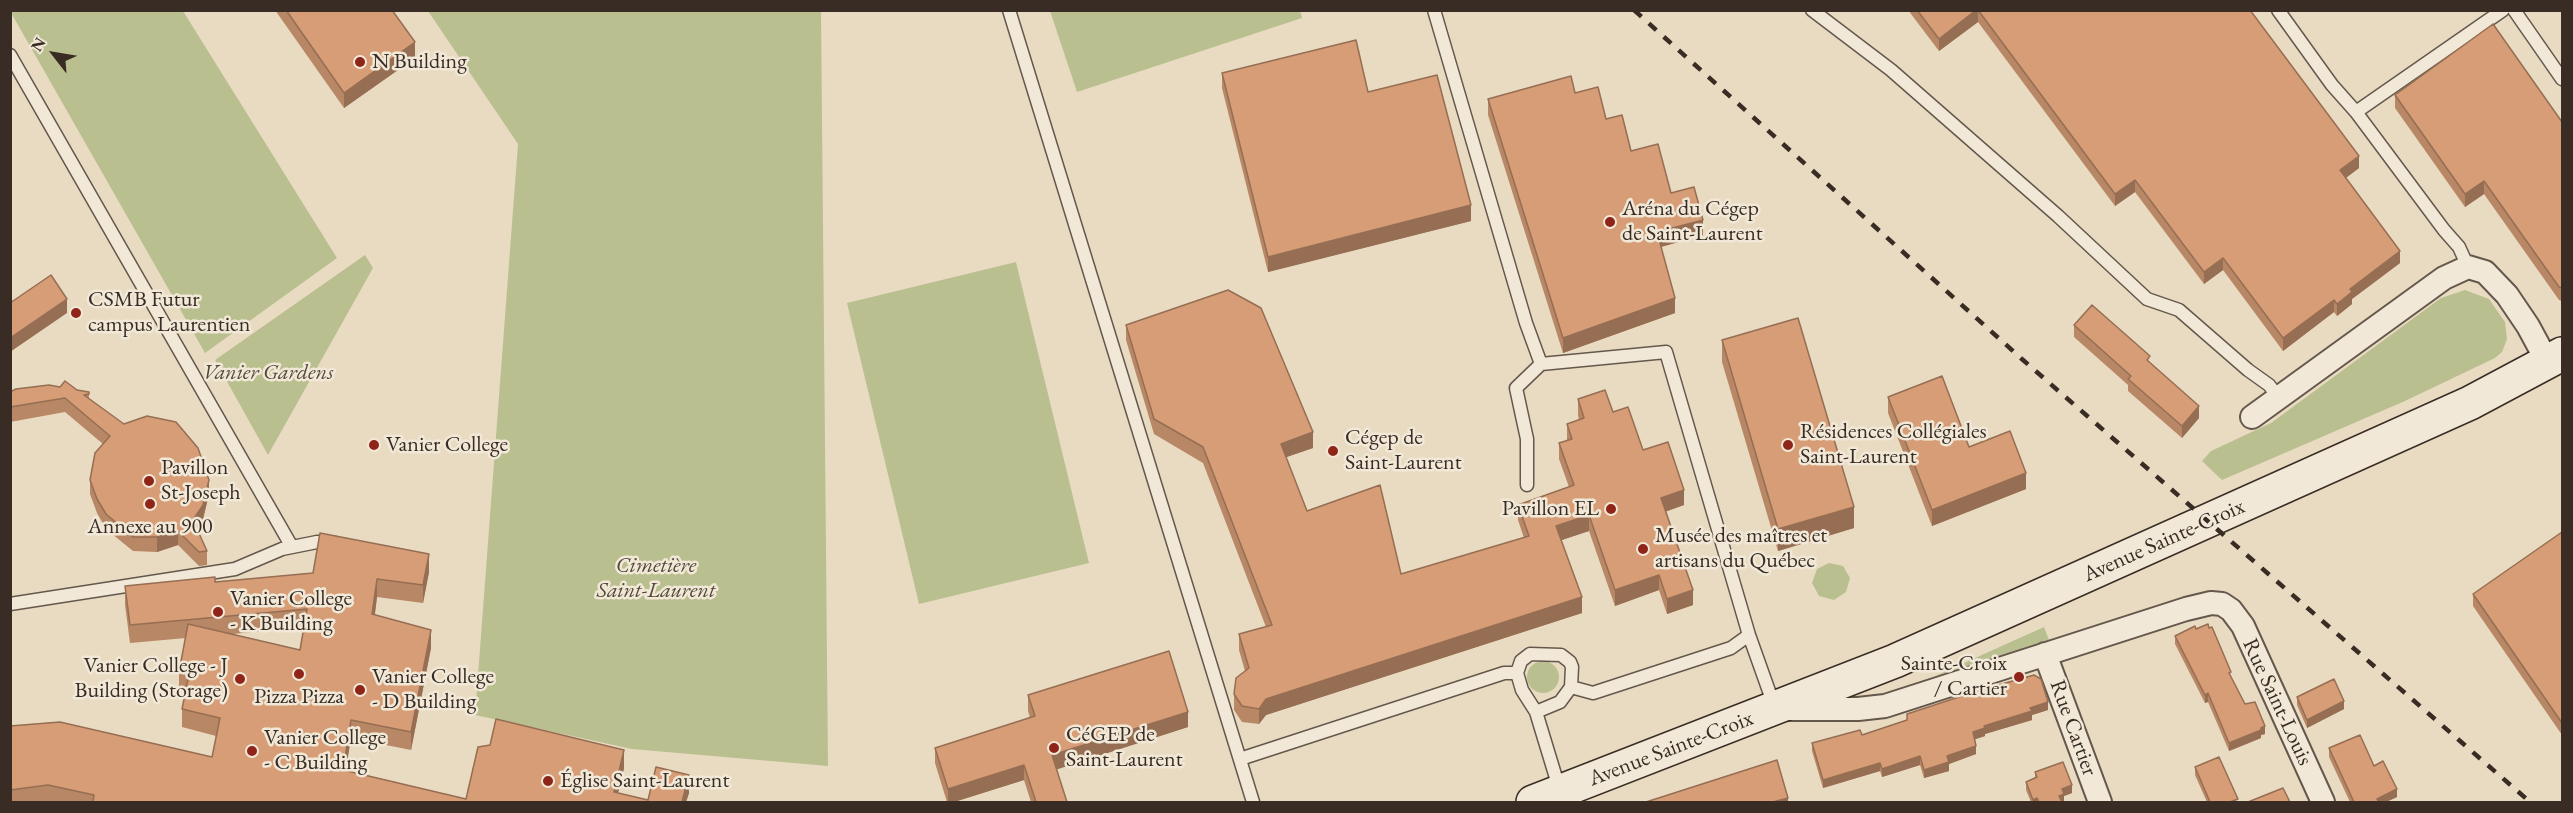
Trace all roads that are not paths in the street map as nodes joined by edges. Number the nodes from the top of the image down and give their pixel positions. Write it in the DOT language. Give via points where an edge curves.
graph roads {
  1 [pos="1009,10"];
  2 [pos="1434,10"];
  3 [pos="1812,10"];
  4 [pos="2278,10"];
  5 [pos="2503,10"];
  6 [pos="2514,10"];
  7 [pos="10,55"];
  8 [pos="2562,79"];
  9 [pos="2356,112"];
  10 [pos="2468,267"];
  11 [pos="2555,358"];
  12 [pos="1541,364"];
  13 [pos="2279,398"];
  14 [pos="2252,417"];
  15 [pos="1527,485"];
  16 [pos="351,544"];
  17 [pos="292,547"];
  18 [pos="10,604"];
  19 [pos="2225,606"];
  20 [pos="1749,635"];
  21 [pos="2045,654"];
  22 [pos="1517,673"];
  23 [pos="1571,687"];
  24 [pos="1775,709"];
  25 [pos="1536,712"];
  26 [pos="1240,759"];
  27 [pos="1553,799"];
  28 [pos="1253,802"];
  29 [pos="2100,802"];
  30 [pos="2323,802"];
  1 -- 26 [label="lane"];
  2 -- 12 [label="lane"];
  3 -- 13 [label="lane" via="1891,70 2147,299 2179,310 2269,385"];
  4 -- 9 [label="lane"];
  5 -- 9 [label="lane"];
  6 -- 8 [label="lane"];
  7 -- 17 [label="lane"];
  9 -- 10 [label="lane" via="2459,247"];
  10 -- 11 [label="street, Avenue Sainte-Croix" via="2485,272"];
  10 -- 13 [label="street" via="2444,278"];
  11 -- 24 [label="main road, Avenue Sainte-Croix" via="2388,441 1895,661"];
  12 -- 15 [label="lane" via="1516,388 1527,439"];
  12 -- 20 [label="lane" via="1666,352"];
  13 -- 14 [label="street"];
  16 -- 17 [label="lane" via="317,542"];
  17 -- 18 [label="lane" via="235,569"];
  19 -- 21 [label="street, Avenue Sainte-Croix" via="2211,603 2186,609"];
  19 -- 30 [label="street, Rue Saint-Louis" via="2243,626"];
  20 -- 23 [label="lane" via="1731,648 1593,693"];
  20 -- 24 [label="lane"];
  21 -- 24 [label="street, Avenue Sainte-Croix" via="1880,707"];
  21 -- 29 [label="street, Rue Cartier"];
  22 -- 23 [label="lane" via="1521,661 1530,654 1561,655 1572,668"];
  22 -- 25 [label="lane"];
  22 -- 26 [label="lane" via="1504,673"];
  23 -- 25 [label="lane" via="1560,702"];
  24 -- 27 [label="main road, Avenue Sainte-Croix"];
  25 -- 27 [label="lane"];
  26 -- 28 [label="lane"];
}
